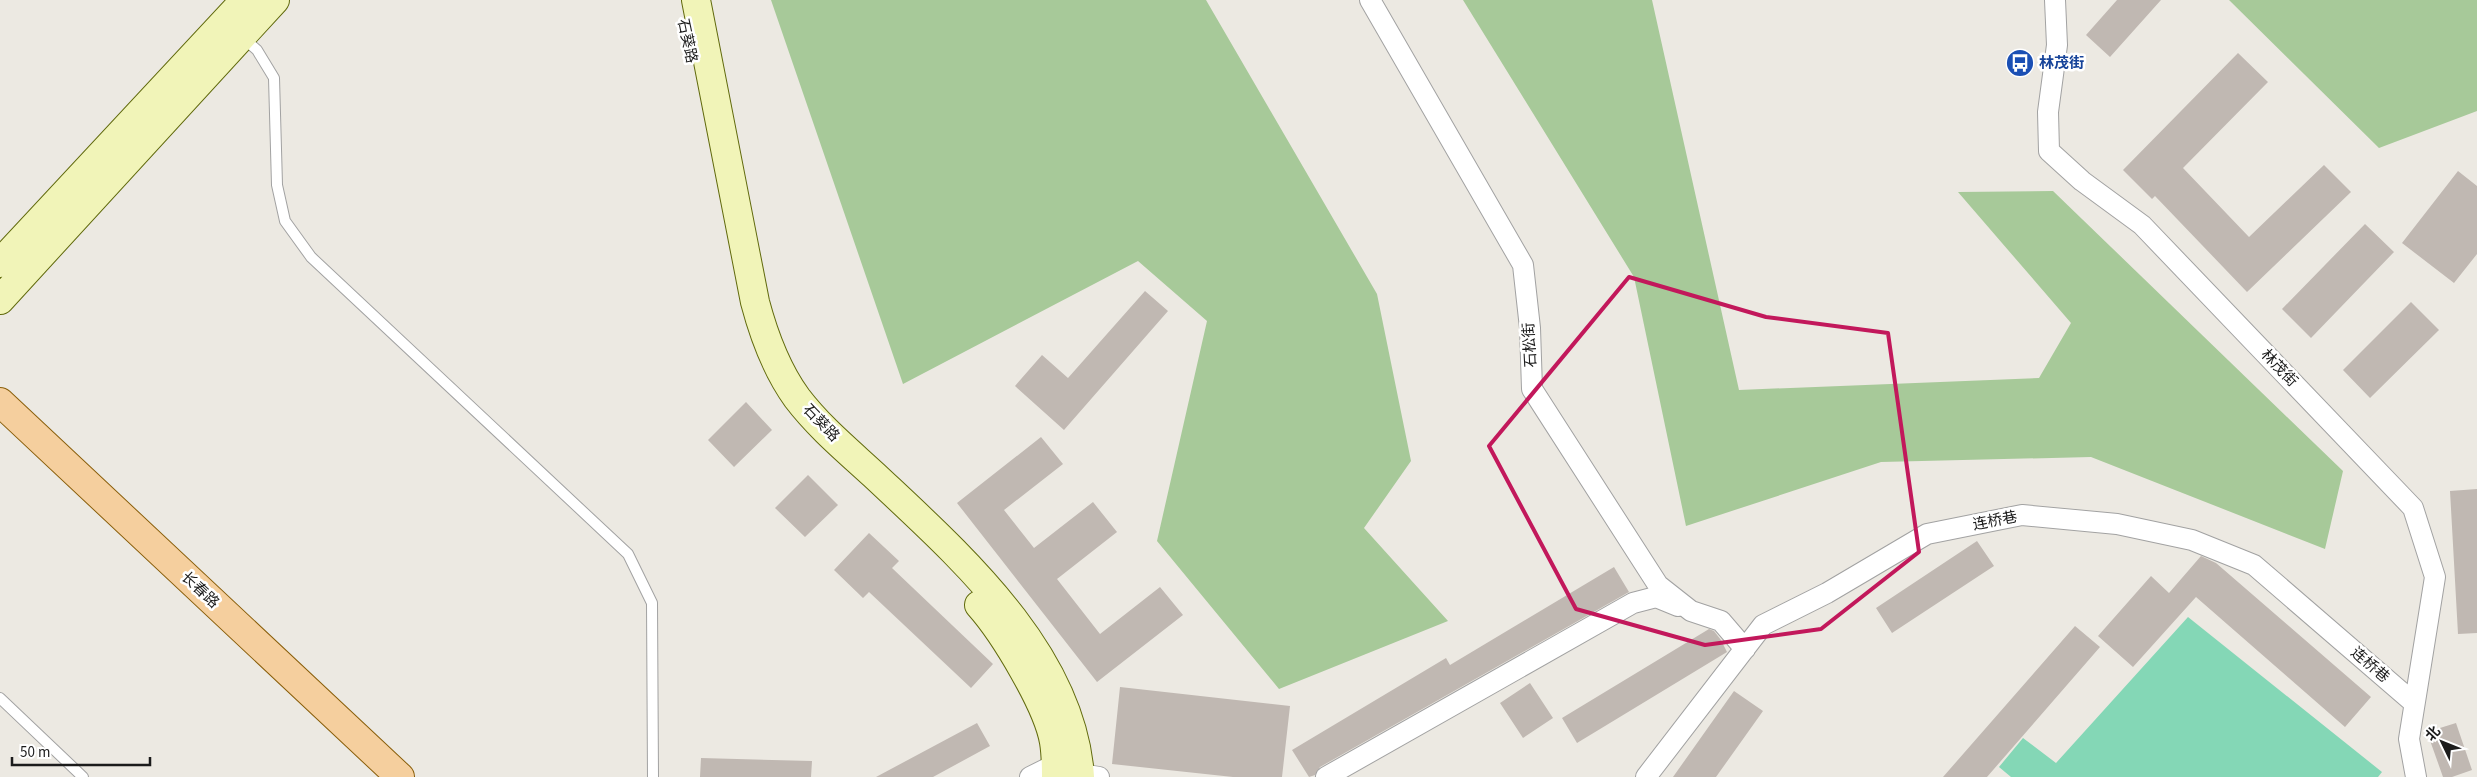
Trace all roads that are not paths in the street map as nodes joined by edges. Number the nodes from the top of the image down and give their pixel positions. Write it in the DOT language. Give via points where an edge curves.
graph roads {
  1 [pos="245,0"];
  2 [pos="275,0"];
  3 [pos="677,0"];
  4 [pos="696,0"];
  5 [pos="1370,0"];
  6 [pos="2055,0"];
  7 [pos="241,36"];
  8 [pos="0,263"];
  9 [pos="0,300"];
  10 [pos="1,402"];
  11 [pos="1691,611"];
  12 [pos="1744,649"];
  13 [pos="0,698"];
  14 [pos="2414,704"];
  15 [pos="1074,774"];
  16 [pos="84,777"];
  17 [pos="400,777"];
  18 [pos="653,777"];
  19 [pos="1030,777"];
  20 [pos="1326,777"];
  21 [pos="1646,777"];
  22 [pos="2416,777"];
  1 -- 8 [label="main road"];
  2 -- 7 [label="main road"];
  3 -- 15 [label="main road, 石葵路" via="741,309 762,372 802,432 923,546 989,616 1010,648 1054,741"];
  4 -- 15 [label="main road, 石葵路" via="754,302 780,370 816,421 927,525 1000,600 1059,695"];
  5 -- 11 [label="street, 石松街" via="1523,264 1532,389 1658,585"];
  6 -- 14 [label="street, 林茂街" via="2057,45 2048,112 2049,151 2082,182 2142,225 2413,508 2435,577"];
  7 -- 9 [label="main road"];
  7 -- 18 [label="lane" via="258,50 274,78 277,185 285,221 311,257 628,554 652,603"];
  10 -- 17 [label="main road, 长春路"];
  11 -- 12 [label="street, 石松街" via="1721,622"];
  11 -- 20 [label="street" via="1656,597 1633,603"];
  12 -- 14 [label="street, 连桥巷" via="1763,626 1827,593 1927,534 2022,515 2117,524 2192,540 2254,565"];
  12 -- 21 [label="street, 连桥巷"];
  13 -- 16 [label="lane"];
  14 -- 22 [label="street, 林茂街" via="2409,739"];
  15 -- 19 [label="street"];
}
